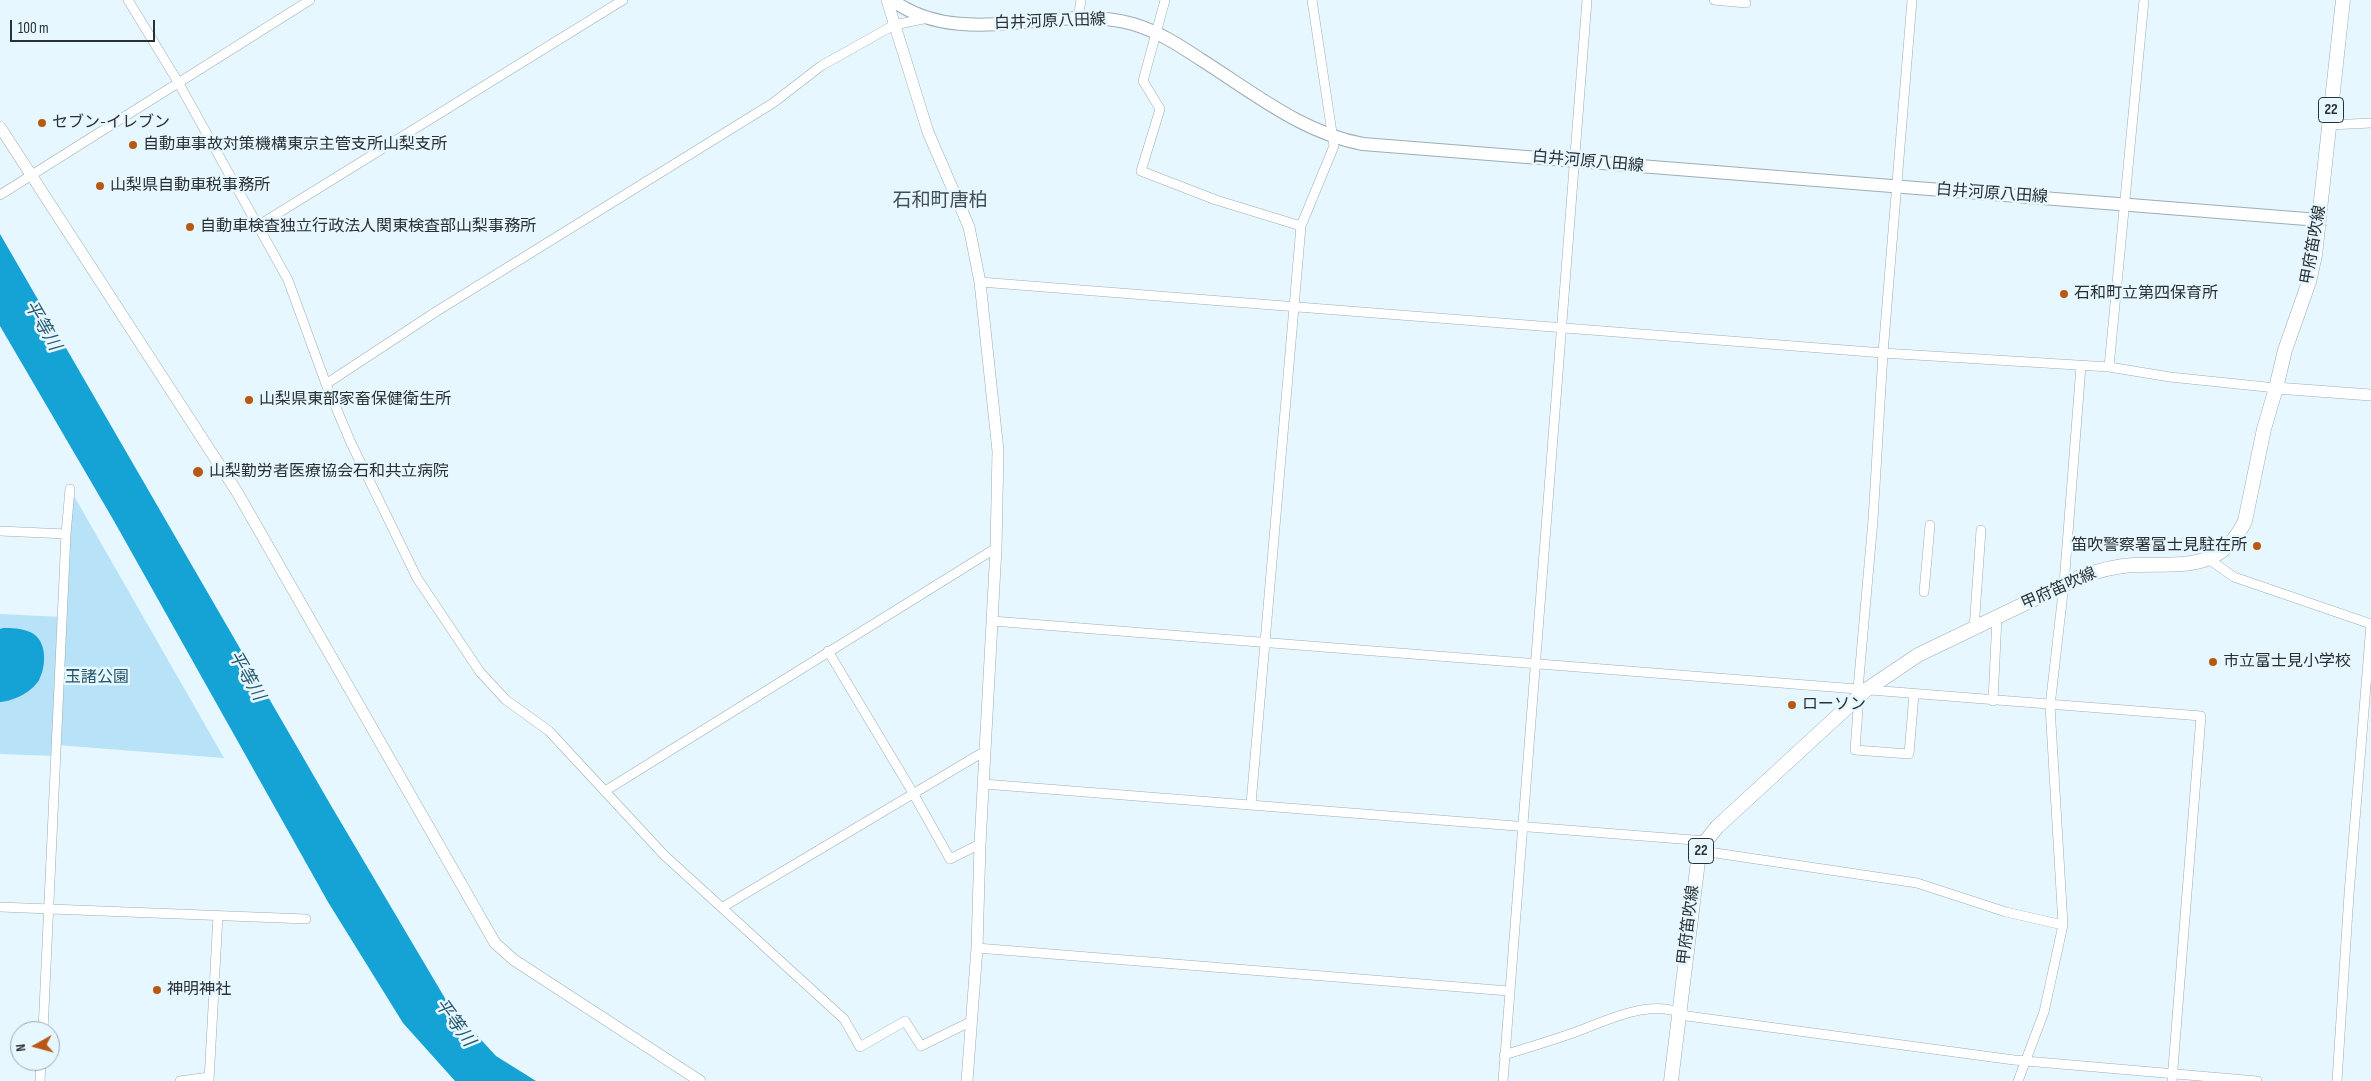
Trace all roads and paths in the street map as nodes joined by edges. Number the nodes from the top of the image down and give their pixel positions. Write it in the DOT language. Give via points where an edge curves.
graph roads {
  1 [pos="128,0"];
  2 [pos="310,0"];
  3 [pos="623,0"];
  4 [pos="887,0"];
  5 [pos="892,0"];
  6 [pos="1081,0"];
  7 [pos="1165,0"];
  8 [pos="1312,0"];
  9 [pos="1587,0"];
  10 [pos="1714,0"];
  11 [pos="1912,0"];
  12 [pos="2144,0"];
  13 [pos="2343,0"];
  14 [pos="1746,2"];
  15 [pos="930,18"];
  16 [pos="1078,19"];
  17 [pos="894,25"];
  18 [pos="1156,33"];
  19 [pos="178,82"];
  20 [pos="2371,123"];
  21 [pos="2330,125"];
  22 [pos="0,127"];
  23 [pos="1332,136"];
  24 [pos="1575,161"];
  25 [pos="31,174"];
  26 [pos="1898,187"];
  27 [pos="0,195"];
  28 [pos="2126,204"];
  29 [pos="2319,220"];
  30 [pos="259,225"];
  31 [pos="1301,226"];
  32 [pos="980,282"];
  33 [pos="1293,308"];
  34 [pos="1561,328"];
  35 [pos="1884,353"];
  36 [pos="2081,366"];
  37 [pos="2109,367"];
  38 [pos="326,384"];
  39 [pos="2276,388"];
  40 [pos="2371,395"];
  41 [pos="70,489"];
  42 [pos="1930,525"];
  43 [pos="1981,530"];
  44 [pos="0,532"];
  45 [pos="66,534"];
  46 [pos="996,548"];
  47 [pos="2210,560"];
  48 [pos="2064,584"];
  49 [pos="1924,592"];
  50 [pos="1997,617"];
  51 [pos="992,621"];
  52 [pos="2371,624"];
  53 [pos="1974,628"];
  54 [pos="1266,642"];
  55 [pos="828,651"];
  56 [pos="1536,664"];
  57 [pos="1861,691"];
  58 [pos="1914,694"];
  59 [pos="1993,701"];
  60 [pos="2050,706"];
  61 [pos="2367,730"];
  62 [pos="985,751"];
  63 [pos="984,784"];
  64 [pos="605,791"];
  65 [pos="914,793"];
  66 [pos="1251,804"];
  67 [pos="1524,826"];
  68 [pos="980,844"];
  69 [pos="1704,846"];
  70 [pos="0,907"];
  71 [pos="723,907"];
  72 [pos="50,908"];
  73 [pos="218,916"];
  74 [pos="306,919"];
  75 [pos="2063,925"];
  76 [pos="977,948"];
  77 [pos="1509,991"];
  78 [pos="1678,1012"];
  79 [pos="44,1021"];
  80 [pos="972,1021"];
  81 [pos="1504,1054"];
  82 [pos="2026,1060"];
  83 [pos="2173,1077"];
  84 [pos="209,1079"];
  85 [pos="180,1081"];
  86 [pos="700,1081"];
  87 [pos="967,1081"];
  88 [pos="1503,1081"];
  89 [pos="1671,1081"];
  90 [pos="2018,1081"];
  91 [pos="2257,1081"];
  92 [pos="2337,1081"];
  1 -- 19 [label="street"];
  2 -- 19 [label="street"];
  3 -- 30 [label="street"];
  4 -- 17 [label="street"];
  5 -- 15 [label="main road, 白井河原八田線"];
  6 -- 16 [label="street"];
  7 -- 18 [label="street"];
  8 -- 23 [label="street"];
  9 -- 24 [label="street"];
  10 -- 14 [label="street"];
  11 -- 26 [label="street"];
  12 -- 28 [label="street"];
  13 -- 21 [label="main road, 甲府笛吹線 / 22"];
  15 -- 16 [label="main road, 白井河原八田線" via="975,24"];
  15 -- 17 [label="street"];
  16 -- 18 [label="main road, 白井河原八田線" via="1124,22"];
  17 -- 32 [label="street" via="928,132 969,227"];
  17 -- 38 [label="street" via="821,66 773,102"];
  18 -- 23 [label="main road, 白井河原八田線" via="1278,109"];
  18 -- 31 [label="street" via="1143,81 1160,109 1141,171 1216,200"];
  19 -- 25 [label="street"];
  19 -- 30 [label="street"];
  20 -- 21 [label="street"];
  21 -- 29 [label="main road, 甲府笛吹線 / 22"];
  22 -- 25 [label="street"];
  23 -- 24 [label="main road, 白井河原八田線" via="1363,144"];
  23 -- 31 [label="street" via="1334,146"];
  24 -- 26 [label="main road, 白井河原八田線"];
  24 -- 34 [label="street"];
  25 -- 27 [label="street"];
  25 -- 86 [label="street" via="237,492 495,943 514,960"];
  26 -- 28 [label="main road, 白井河原八田線"];
  26 -- 35 [label="street"];
  28 -- 29 [label="main road, 白井河原八田線"];
  28 -- 37 [label="street"];
  29 -- 39 [label="main road, 甲府笛吹線 / 22" via="2309,282 2285,350"];
  30 -- 38 [label="street" via="288,280"];
  31 -- 33 [label="street"];
  32 -- 33 [label="street"];
  32 -- 46 [label="street" via="998,450"];
  33 -- 34 [label="street"];
  33 -- 54 [label="street"];
  34 -- 35 [label="street"];
  34 -- 56 [label="street"];
  35 -- 36 [label="street"];
  35 -- 57 [label="street"];
  36 -- 37 [label="street"];
  36 -- 48 [label="street"];
  37 -- 39 [label="street"];
  38 -- 64 [label="street" via="417,578 474,664 506,700 549,731"];
  39 -- 40 [label="street"];
  39 -- 47 [label="main road, 甲府笛吹線 / 22" via="2244,521 2230,545"];
  41 -- 45 [label="street"];
  42 -- 49 [label="street"];
  43 -- 53 [label="street"];
  44 -- 45 [label="street"];
  45 -- 72 [label="street"];
  46 -- 51 [label="street"];
  46 -- 55 [label="street"];
  47 -- 48 [label="main road, 甲府笛吹線 / 22" via="2099,570"];
  47 -- 52 [label="street" via="2234,577"];
  48 -- 50 [label="main road, 甲府笛吹線 / 22"];
  48 -- 60 [label="street"];
  50 -- 53 [label="main road, 甲府笛吹線 / 22"];
  50 -- 59 [label="street"];
  51 -- 54 [label="street"];
  51 -- 62 [label="street"];
  52 -- 61 [label="street"];
  53 -- 57 [label="main road, 甲府笛吹線 / 22" via="1918,655"];
  54 -- 56 [label="street"];
  54 -- 66 [label="street"];
  55 -- 64 [label="street"];
  55 -- 65 [label="street"];
  56 -- 57 [label="street"];
  56 -- 67 [label="street"];
  57 -- 58 [label="street"];
  57 -- 58 [label="street" via="1855,750 1909,754"];
  57 -- 69 [label="main road, 甲府笛吹線 / 22" via="1738,807"];
  58 -- 59 [label="street"];
  59 -- 60 [label="street"];
  60 -- 75 [label="street"];
  60 -- 83 [label="street" via="2201,716"];
  61 -- 92 [label="street" via="2349,894"];
  62 -- 63 [label="street"];
  62 -- 65 [label="street"];
  63 -- 66 [label="street"];
  63 -- 68 [label="street"];
  64 -- 71 [label="street" via="664,855"];
  65 -- 68 [label="street" via="950,858"];
  65 -- 71 [label="street"];
  66 -- 67 [label="street"];
  67 -- 69 [label="street"];
  67 -- 77 [label="street"];
  68 -- 76 [label="street"];
  69 -- 75 [label="street" via="1917,883 2006,912"];
  69 -- 78 [label="main road, 甲府笛吹線 / 22" via="1694,880"];
  70 -- 72 [label="street"];
  71 -- 80 [label="street" via="844,1019 860,1047 905,1021 921,1046"];
  72 -- 73 [label="street"];
  72 -- 79 [label="street"];
  73 -- 74 [label="street"];
  73 -- 84 [label="street"];
  75 -- 82 [label="street" via="2044,1012"];
  76 -- 77 [label="street"];
  76 -- 80 [label="street"];
  77 -- 81 [label="street"];
  78 -- 81 [label="street" via="1665,1009 1615,1016 1539,1045"];
  78 -- 82 [label="street" via="1687,1016"];
  78 -- 89 [label="main road, 甲府笛吹線 / 22"];
  80 -- 87 [label="street"];
  81 -- 88 [label="street"];
  82 -- 83 [label="street"];
  82 -- 90 [label="street"];
  83 -- 91 [label="street"];
  84 -- 85 [label="street"];
}
